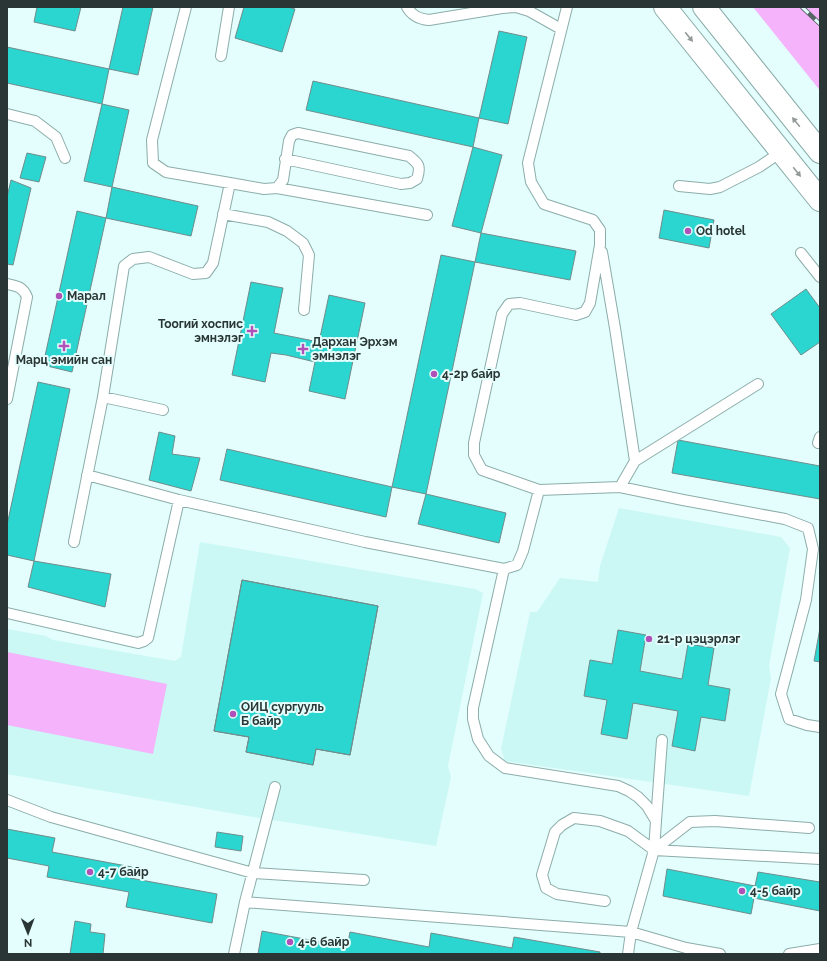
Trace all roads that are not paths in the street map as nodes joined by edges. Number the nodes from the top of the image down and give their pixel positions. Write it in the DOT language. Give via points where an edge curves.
graph roads {
  1 [pos="186,7"];
  2 [pos="229,7"];
  3 [pos="407,7"];
  4 [pos="516,7"];
  5 [pos="567,7"];
  6 [pos="665,7"];
  7 [pos="704,7"];
  8 [pos="561,29"];
  9 [pos="221,56"];
  10 [pos="7,114"];
  11 [pos="781,152"];
  12 [pos="820,152"];
  13 [pos="65,158"];
  14 [pos="285,159"];
  15 [pos="230,183"];
  16 [pos="679,186"];
  17 [pos="277,188"];
  18 [pos="820,200"];
  19 [pos="223,214"];
  20 [pos="427,215"];
  21 [pos="600,245"];
  22 [pos="801,253"];
  23 [pos="820,277"];
  24 [pos="7,284"];
  25 [pos="304,310"];
  26 [pos="758,384"];
  27 [pos="103,397"];
  28 [pos="7,399"];
  29 [pos="164,410"];
  30 [pos="635,461"];
  31 [pos="87,475"];
  32 [pos="620,488"];
  33 [pos="539,490"];
  34 [pos="179,500"];
  35 [pos="74,542"];
  36 [pos="504,569"];
  37 [pos="7,613"];
  38 [pos="820,728"];
  39 [pos="662,740"];
  40 [pos="274,786"];
  41 [pos="7,800"];
  42 [pos="656,821"];
  43 [pos="809,828"];
  44 [pos="654,850"];
  45 [pos="820,859"];
  46 [pos="253,873"];
  47 [pos="364,880"];
  48 [pos="605,901"];
  49 [pos="245,902"];
  50 [pos="631,932"];
  51 [pos="820,949"];
  52 [pos="234,954"];
  53 [pos="628,954"];
  54 [pos="720,954"];
  55 [pos="788,954"];
  1 -- 15 [label="lane" via="152,140 153,163 166,172"];
  2 -- 9 [label="lane"];
  3 -- 4 [label="lane" via="420,19 429,20"];
  4 -- 8 [label="lane" via="529,11"];
  5 -- 8 [label="lane"];
  6 -- 11 [label="main road, one-way"];
  12 -- 7 [label="main road, one-way"];
  8 -- 21 [label="lane" via="528,163 531,182 544,204 593,220 600,230"];
  10 -- 13 [label="lane" via="35,121 56,137"];
  11 -- 16 [label="lane" via="759,167 720,187 710,189"];
  11 -- 18 [label="main road, one-way"];
  14 -- 14 [label="lane" via="289,141 292,135 298,133 409,156 418,164 420,170 417,179 401,184"];
  14 -- 17 [label="lane" via="283,180"];
  15 -- 17 [label="lane" via="264,189"];
  15 -- 19 [label="lane"];
  17 -- 20 [label="lane"];
  19 -- 25 [label="lane" via="268,222 287,230 303,243 309,255"];
  19 -- 27 [label="lane" via="213,263 206,273 193,274 149,256 133,259 124,266"];
  21 -- 30 [label="lane"];
  21 -- 33 [label="lane" via="590,303 585,312 576,315 520,303 509,304 502,314 474,443 474,455 482,470"];
  22 -- 23 [label="lane"];
  24 -- 28 [label="lane" via="20,287 27,297"];
  26 -- 30 [label="lane"];
  27 -- 29 [label="lane"];
  27 -- 31 [label="lane"];
  30 -- 32 [label="lane"];
  31 -- 34 [label="lane"];
  31 -- 35 [label="lane"];
  32 -- 33 [label="lane"];
  32 -- 38 [label="lane" via="785,519 808,528 813,550 806,600 781,694 789,719"];
  33 -- 36 [label="lane" via="517,565"];
  34 -- 36 [label="lane" via="365,542"];
  34 -- 37 [label="lane" via="148,638 144,641 138,643"];
  36 -- 42 [label="lane" via="473,708 475,729 483,748 505,768 618,786 638,797"];
  39 -- 42 [label="lane"];
  40 -- 46 [label="lane"];
  41 -- 46 [label="lane" via="51,817"];
  42 -- 44 [label="lane"];
  43 -- 44 [label="lane" via="715,821 690,822"];
  44 -- 45 [label="lane"];
  44 -- 48 [label="lane" via="628,831 600,821 574,818 555,832 542,875 546,888 557,894"];
  44 -- 50 [label="lane"];
  46 -- 47 [label="lane"];
  46 -- 49 [label="lane"];
  49 -- 50 [label="lane"];
  49 -- 52 [label="lane"];
  50 -- 53 [label="lane"];
  50 -- 54 [label="lane" via="686,948"];
  51 -- 55 [label="lane"];
}
